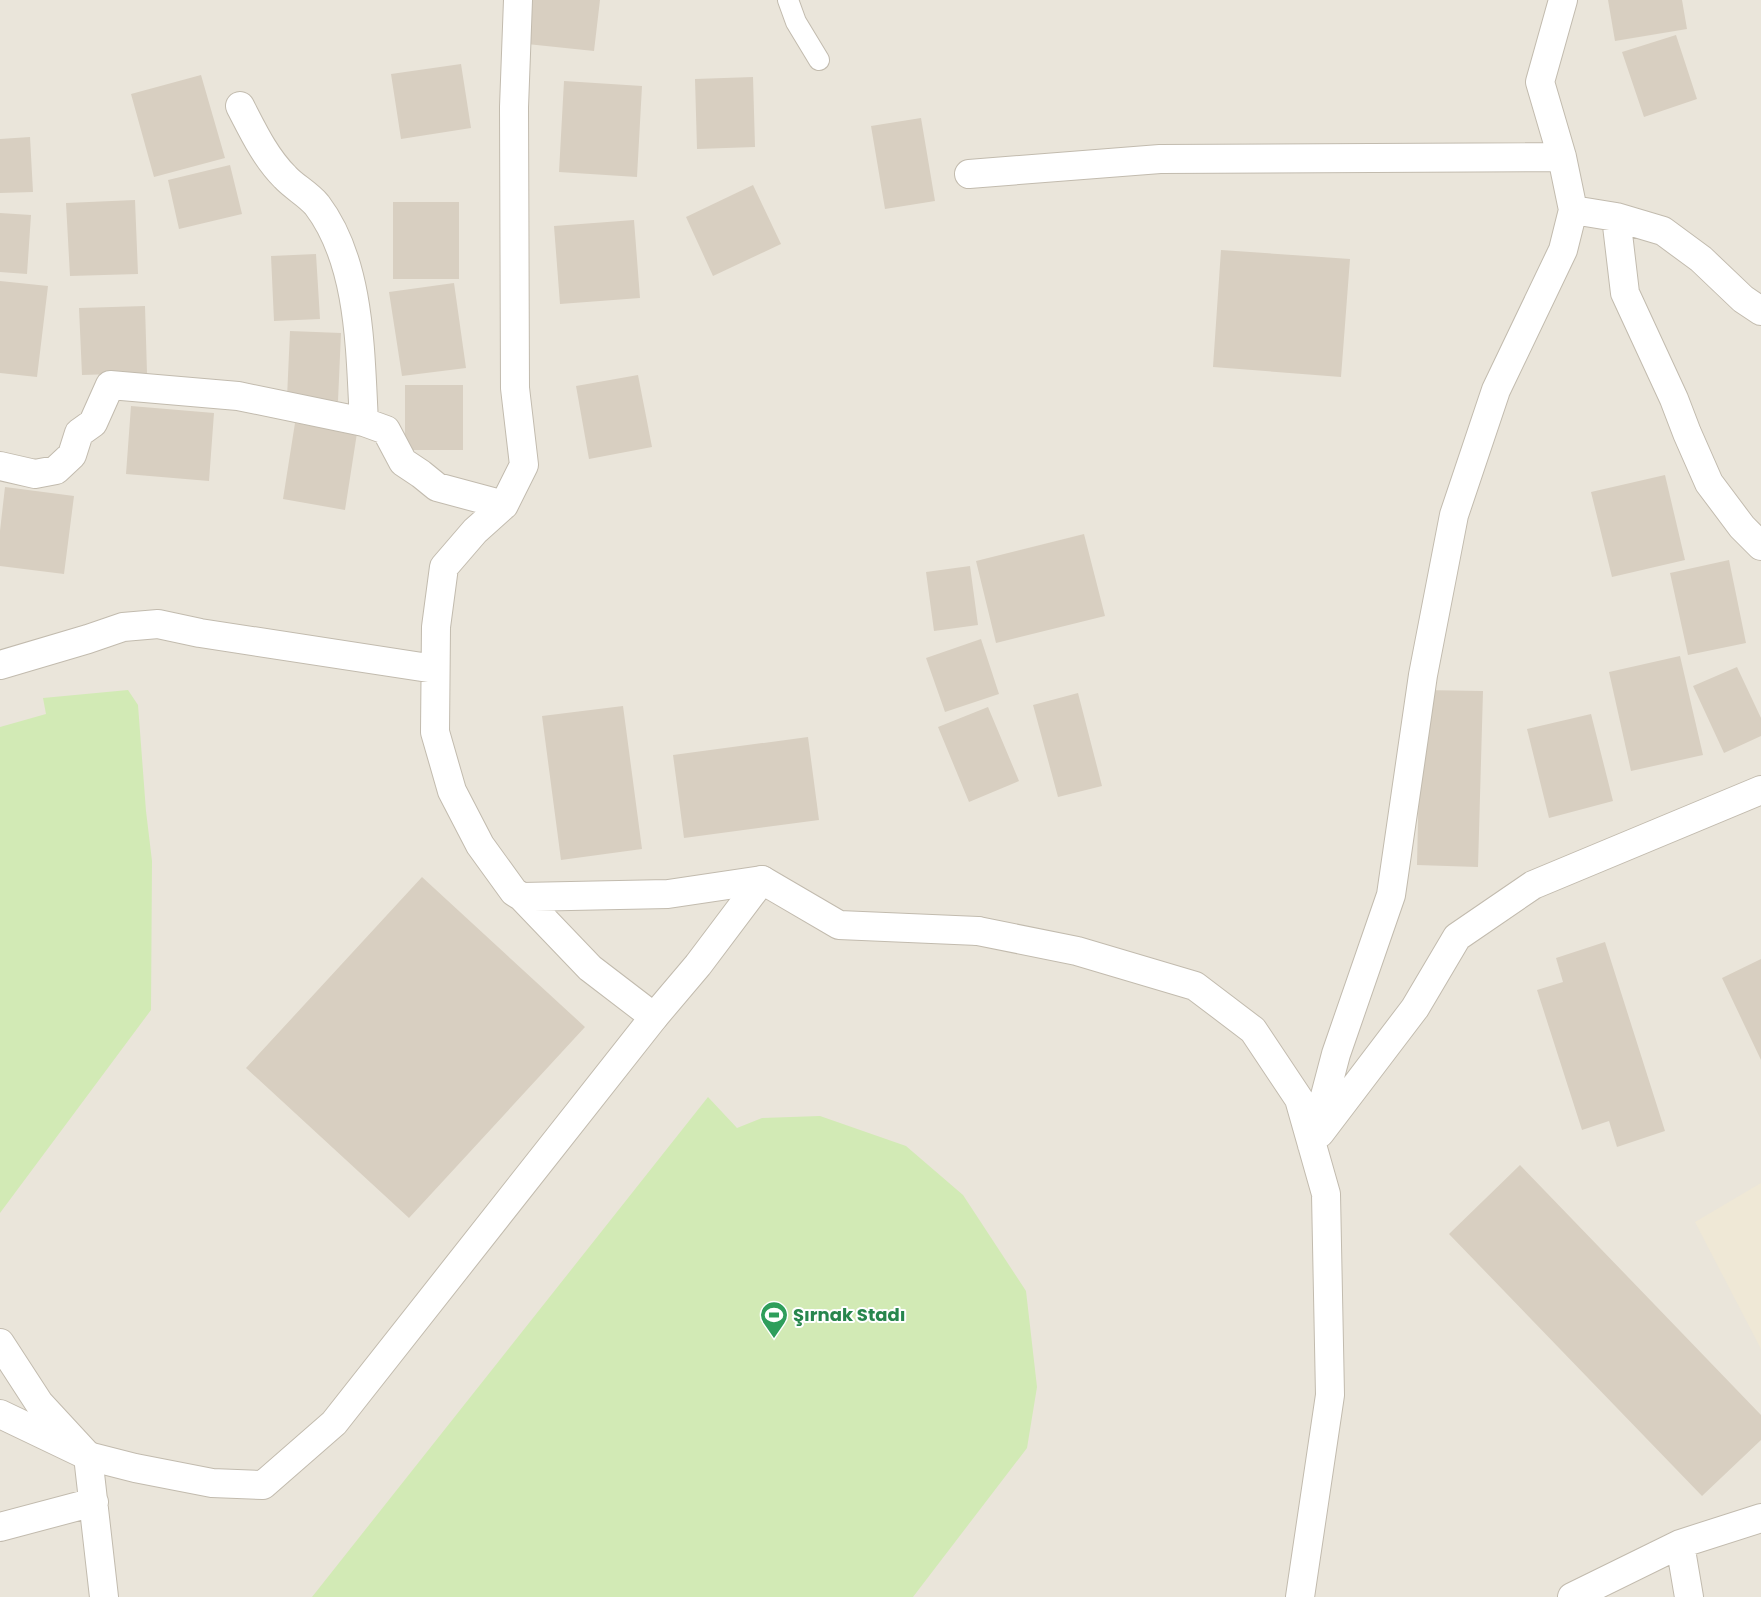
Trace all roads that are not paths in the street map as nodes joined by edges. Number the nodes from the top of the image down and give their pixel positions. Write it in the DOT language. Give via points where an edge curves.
graph roads {
  1 [pos="518,0"];
  2 [pos="788,0"];
  3 [pos="1563,0"];
  4 [pos="819,60"];
  5 [pos="240,106"];
  6 [pos="1562,157"];
  7 [pos="969,174"];
  8 [pos="1574,210"];
  9 [pos="1616,217"];
  10 [pos="1761,311"];
  11 [pos="364,422"];
  12 [pos="0,466"];
  13 [pos="504,505"];
  14 [pos="1761,546"];
  15 [pos="0,665"];
  16 [pos="435,669"];
  17 [pos="1761,790"];
  18 [pos="762,880"];
  19 [pos="522,897"];
  20 [pos="654,1017"];
  21 [pos="1312,1144"];
  22 [pos="0,1343"];
  23 [pos="0,1414"];
  24 [pos="88,1456"];
  25 [pos="94,1502"];
  26 [pos="1761,1518"];
  27 [pos="0,1527"];
  28 [pos="1680,1544"];
  29 [pos="104,1597"];
  30 [pos="1300,1597"];
  31 [pos="1572,1597"];
  32 [pos="1689,1597"];
  1 -- 13 [label="street" via="514,106 515,388 524,465"];
  2 -- 4 [label="lane" via="796,22"];
  3 -- 6 [label="street" via="1540,82"];
  5 -- 11 [label="street" via="261,146 285,177 316,204 339,242 351,286 359,339"];
  6 -- 7 [label="street" via="1160,159"];
  6 -- 8 [label="street"];
  8 -- 9 [label="street"];
  8 -- 21 [label="street" via="1563,250 1496,390 1454,515 1423,675 1391,895 1336,1054"];
  9 -- 10 [label="street" via="1663,231"];
  9 -- 14 [label="street" via="1625,293 1709,483 1742,527"];
  11 -- 12 [label="street" via="238,396 110,386 93,423 79,433 72,455 56,470 35,474"];
  11 -- 13 [label="street" via="386,430 402,462 437,487"];
  13 -- 16 [label="street" via="474,531 444,567 436,627"];
  15 -- 16 [label="street" via="124,627 158,624"];
  16 -- 19 [label="street" via="434,732 452,791 480,845 514,892"];
  17 -- 21 [label="street" via="1533,885 1458,937 1414,1008"];
  18 -- 19 [label="street" via="668,894"];
  18 -- 20 [label="street"];
  18 -- 21 [label="street" via="839,925 978,931 1077,951 1196,986 1253,1030 1299,1099"];
  19 -- 20 [label="street" via="590,968"];
  20 -- 24 [label="street" via="334,1423 263,1485 212,1483"];
  21 -- 30 [label="street" via="1326,1194 1330,1395"];
  22 -- 24 [label="street" via="39,1404"];
  23 -- 24 [label="street"];
  24 -- 25 [label="street"];
  25 -- 27 [label="street"];
  25 -- 29 [label="street"];
  26 -- 28 [label="street"];
  28 -- 31 [label="street"];
  28 -- 32 [label="street"];
}
